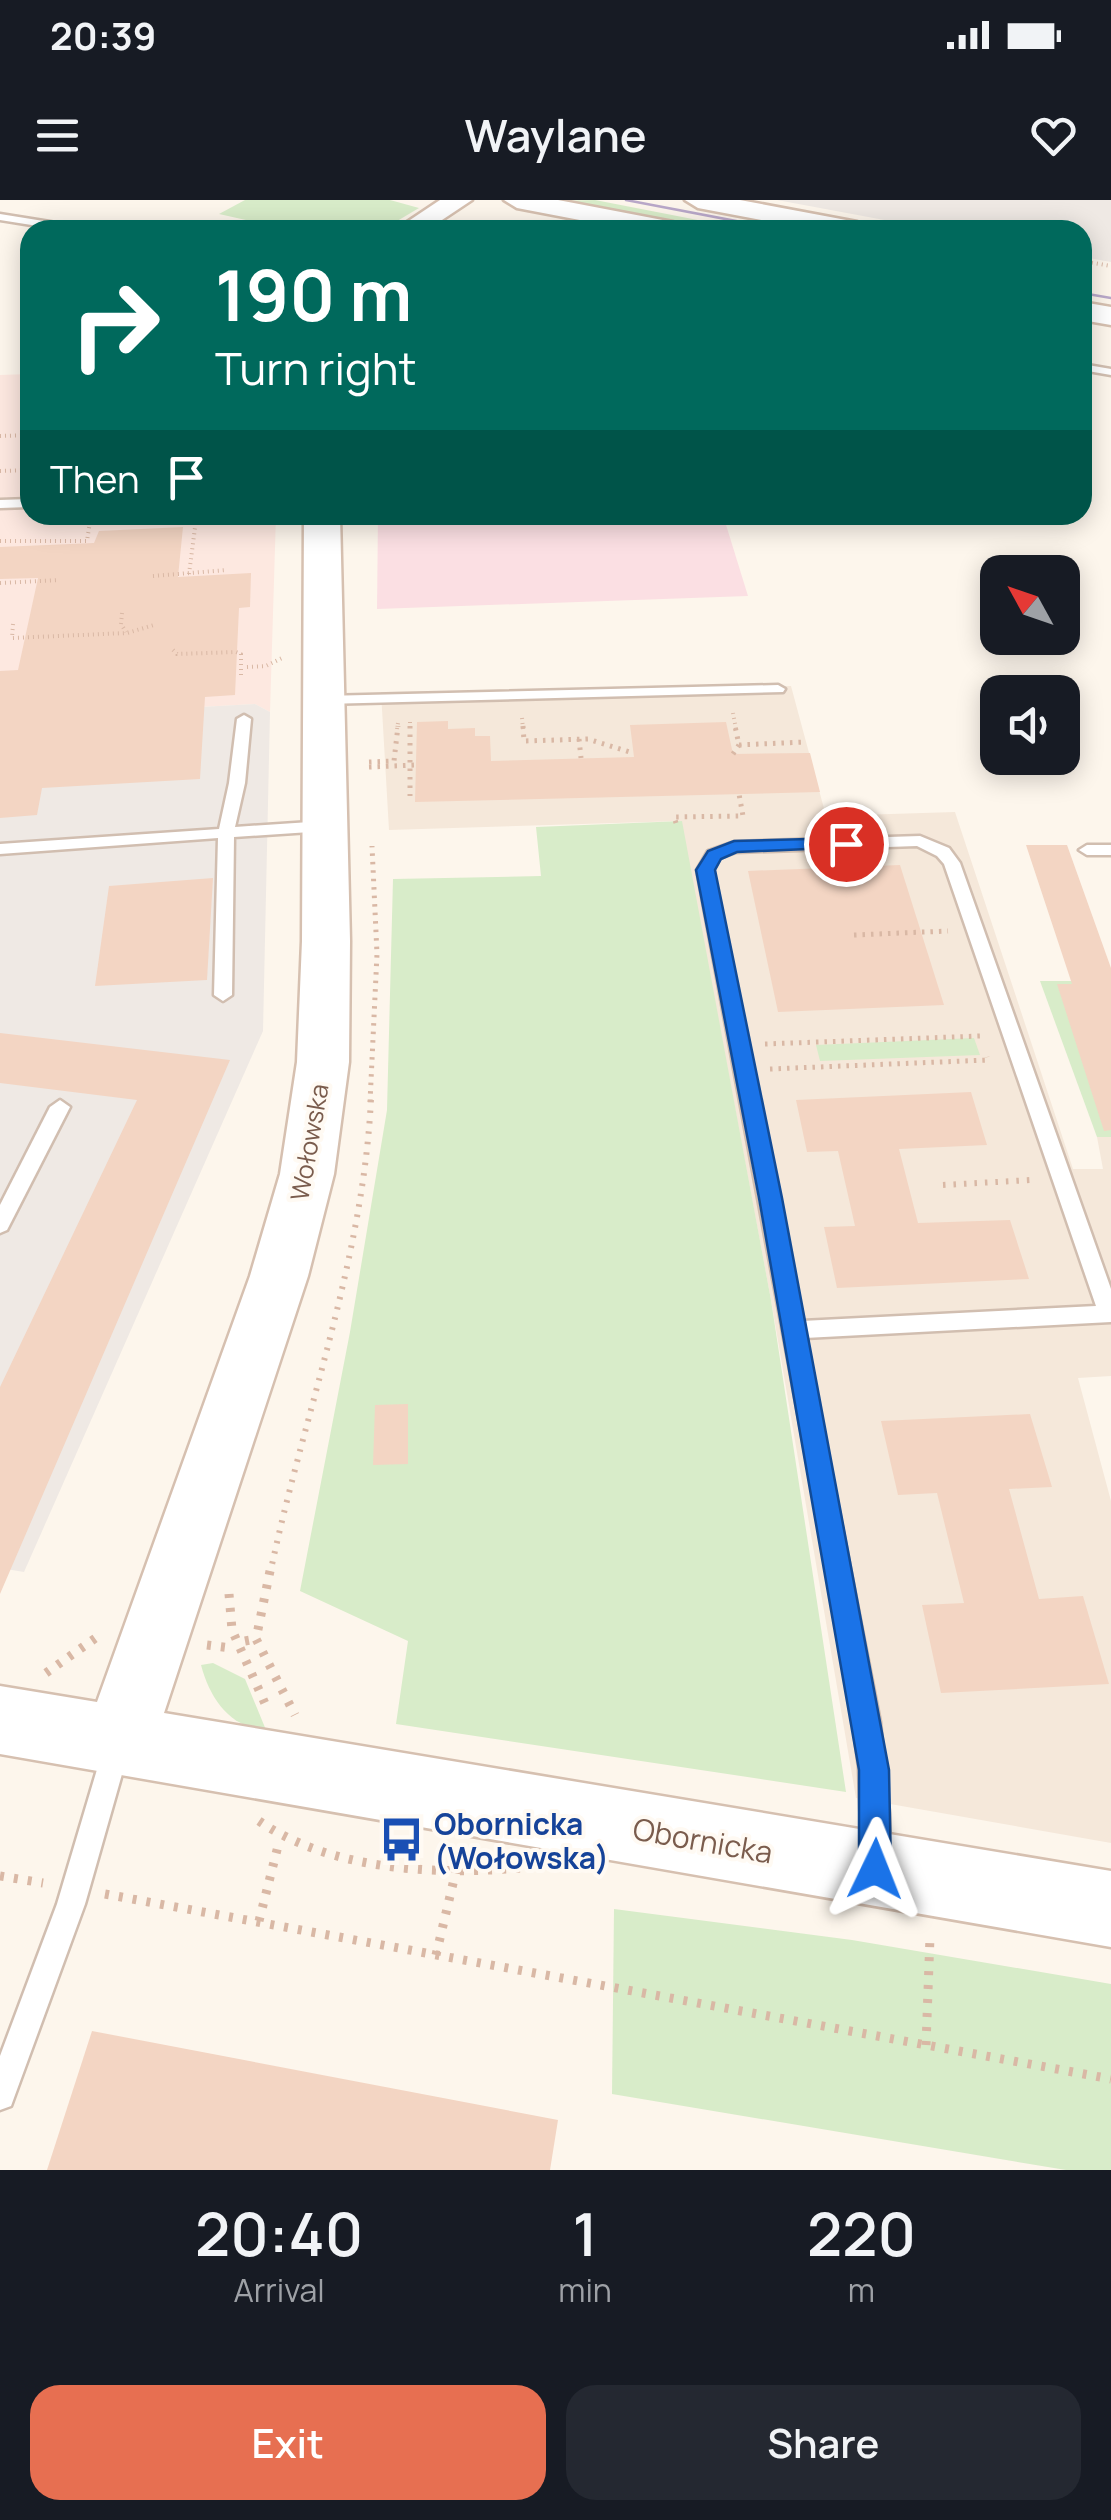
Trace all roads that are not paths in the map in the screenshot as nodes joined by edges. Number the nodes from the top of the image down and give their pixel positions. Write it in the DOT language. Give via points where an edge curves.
graph roads {
  1 [pos="459,200"];
  2 [pos="518,200"];
  3 [pos="698,200"];
  4 [pos="425,220"];
  5 [pos="621,220"];
  6 [pos="803,220"];
  7 [pos="302,525"];
  8 [pos="778,689"];
  9 [pos="324,700"];
  10 [pos="244,718"];
  11 [pos="325,826"];
  12 [pos="226,832"];
  13 [pos="0,848"];
  14 [pos="1087,850"];
  15 [pos="1111,850"];
  16 [pos="223,994"];
  17 [pos="60,1107"];
  18 [pos="0,1225"];
  19 [pos="793,1330"];
  20 [pos="14,1700"];
  21 [pos="118,1741"];
  22 [pos="875,1869"];
  23 [pos="1111,1909"];
  24 [pos="0,2095"];
  1 -- 4 [label="street"];
  2 -- 5 [label="street"];
  3 -- 6 [label="street"];
  7 -- 9 [label="street, Wołowska"];
  8 -- 9 [label="lane"];
  9 -- 11 [label="street, Wołowska"];
  10 -- 12 [label="lane"];
  11 -- 12 [label="lane"];
  11 -- 21 [label="street, Wołowska" via="323,1062 307,1174 274,1294"];
  12 -- 13 [label="lane"];
  12 -- 16 [label="lane"];
  14 -- 15 [label="lane"];
  17 -- 18 [label="lane"];
  19 -- 19 [label="lane" via="1109,1314 952,863 920,842 734,847 714,855 705,870"];
  19 -- 22 [label="lane" via="874,1770"];
  20 -- 21 [label="street, Obornicka"];
  21 -- 22 [label="street, Obornicka"];
  21 -- 24 [label="lane" via="76,1889"];
  22 -- 23 [label="street, Obornicka"];
}
